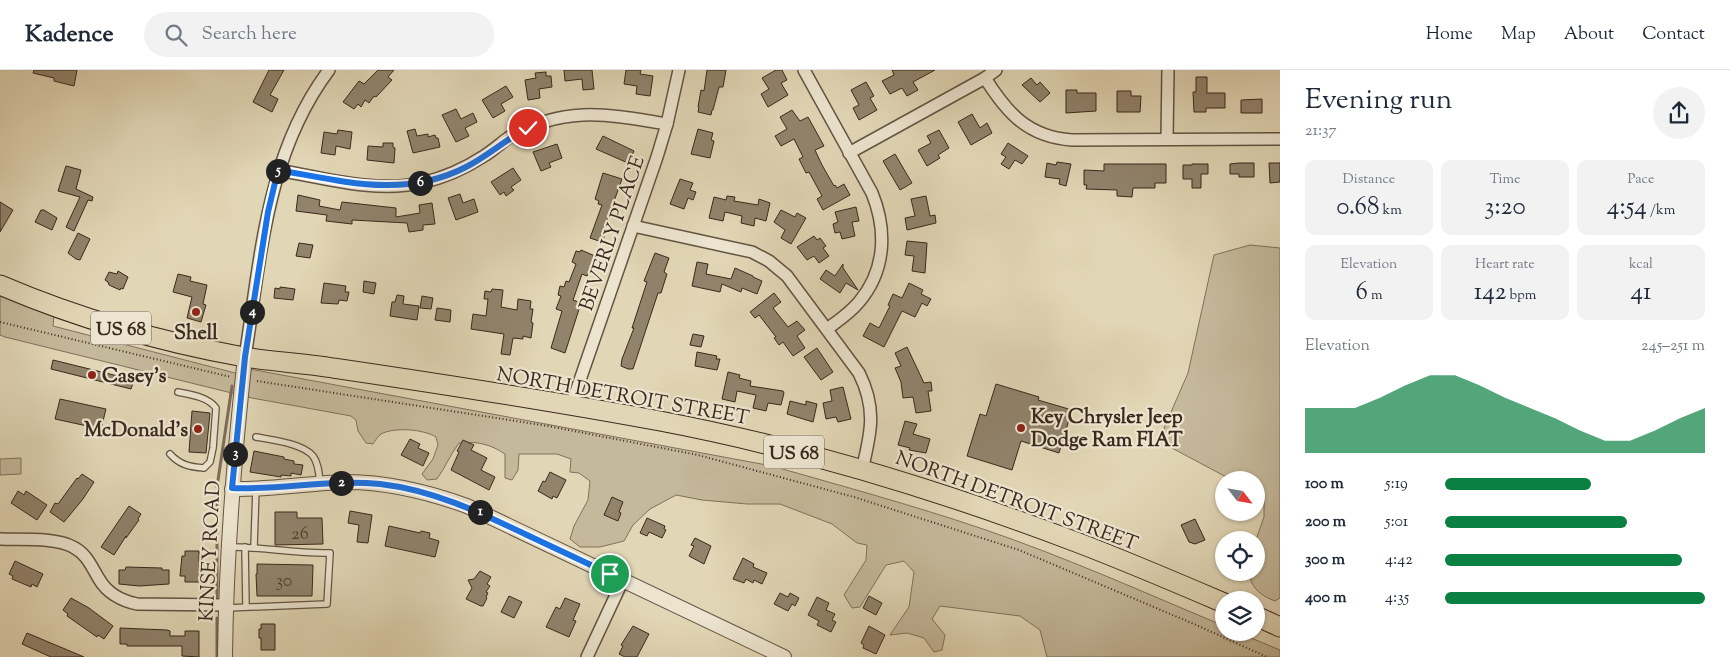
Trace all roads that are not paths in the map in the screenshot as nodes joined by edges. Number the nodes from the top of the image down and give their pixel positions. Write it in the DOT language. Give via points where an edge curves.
graph roads {
  1 [pos="329,70"];
  2 [pos="679,70"];
  3 [pos="804,70"];
  4 [pos="996,70"];
  5 [pos="1168,70"];
  6 [pos="985,78"];
  7 [pos="666,124"];
  8 [pos="1280,139"];
  9 [pos="1167,140"];
  10 [pos="850,153"];
  11 [pos="278,170"];
  12 [pos="633,226"];
  13 [pos="0,286"];
  14 [pos="828,330"];
  15 [pos="245,357"];
  16 [pos="178,392"];
  17 [pos="571,406"];
  18 [pos="256,437"];
  19 [pos="170,454"];
  20 [pos="862,470"];
  21 [pos="324,484"];
  22 [pos="232,488"];
  23 [pos="256,489"];
  24 [pos="0,539"];
  25 [pos="228,547"];
  26 [pos="245,547"];
  27 [pos="254,547"];
  28 [pos="624,580"];
  29 [pos="1215,599"];
  30 [pos="225,607"];
  31 [pos="246,608"];
  32 [pos="1265,620"];
  33 [pos="1280,627"];
  34 [pos="775,655"];
  35 [pos="225,657"];
  36 [pos="587,657"];
  1 -- 11 [label="street" via="297,122"];
  2 -- 7 [label="street, BEVERLY PLACE"];
  3 -- 10 [label="street"];
  4 -- 6 [label="street"];
  5 -- 9 [label="street"];
  6 -- 9 [label="street" via="1011,115 1045,135 1072,140"];
  6 -- 10 [label="street"];
  7 -- 11 [label="street" via="602,114 558,118 510,137 457,171 407,185 366,185"];
  7 -- 12 [label="street, BEVERLY PLACE"];
  8 -- 9 [label="street"];
  10 -- 14 [label="street" via="877,206 882,250 877,272 866,293"];
  11 -- 15 [label="street" via="268,212"];
  12 -- 14 [label="street" via="743,249 762,257 788,276"];
  12 -- 17 [label="street, BEVERLY PLACE"];
  13 -- 15 [label="highway, NORTH DETROIT STREET / US 68" via="94,321"];
  14 -- 20 [label="street" via="859,373 869,398 872,429"];
  15 -- 17 [label="highway, NORTH DETROIT STREET / US 68" via="330,367"];
  15 -- 22 [label="street, KINSEY ROAD"];
  16 -- 19 [label="lane" via="200,397 216,408 213,448 210,462 204,468 191,467"];
  17 -- 20 [label="highway, NORTH DETROIT STREET / US 68" via="711,431"];
  18 -- 21 [label="lane" via="292,444 308,452"];
  20 -- 29 [label="highway, NORTH DETROIT STREET / US 68" via="978,506 1060,536"];
  21 -- 23 [label="street"];
  21 -- 28 [label="street" via="379,484 443,498 467,506"];
  22 -- 23 [label="street"];
  22 -- 25 [label="street, KINSEY ROAD"];
  23 -- 27 [label="lane"];
  24 -- 30 [label="street" via="72,546 90,561 107,589 126,602"];
  25 -- 26 [label="lane"];
  25 -- 30 [label="street, KINSEY ROAD"];
  26 -- 27 [label="lane"];
  26 -- 31 [label="lane"];
  27 -- 31 [label="lane" via="310,554 330,553 327,604"];
  28 -- 34 [label="street"];
  28 -- 36 [label="street"];
  30 -- 31 [label="lane"];
  30 -- 35 [label="street, KINSEY ROAD"];
  32 -- 33 [label="highway"];
}
